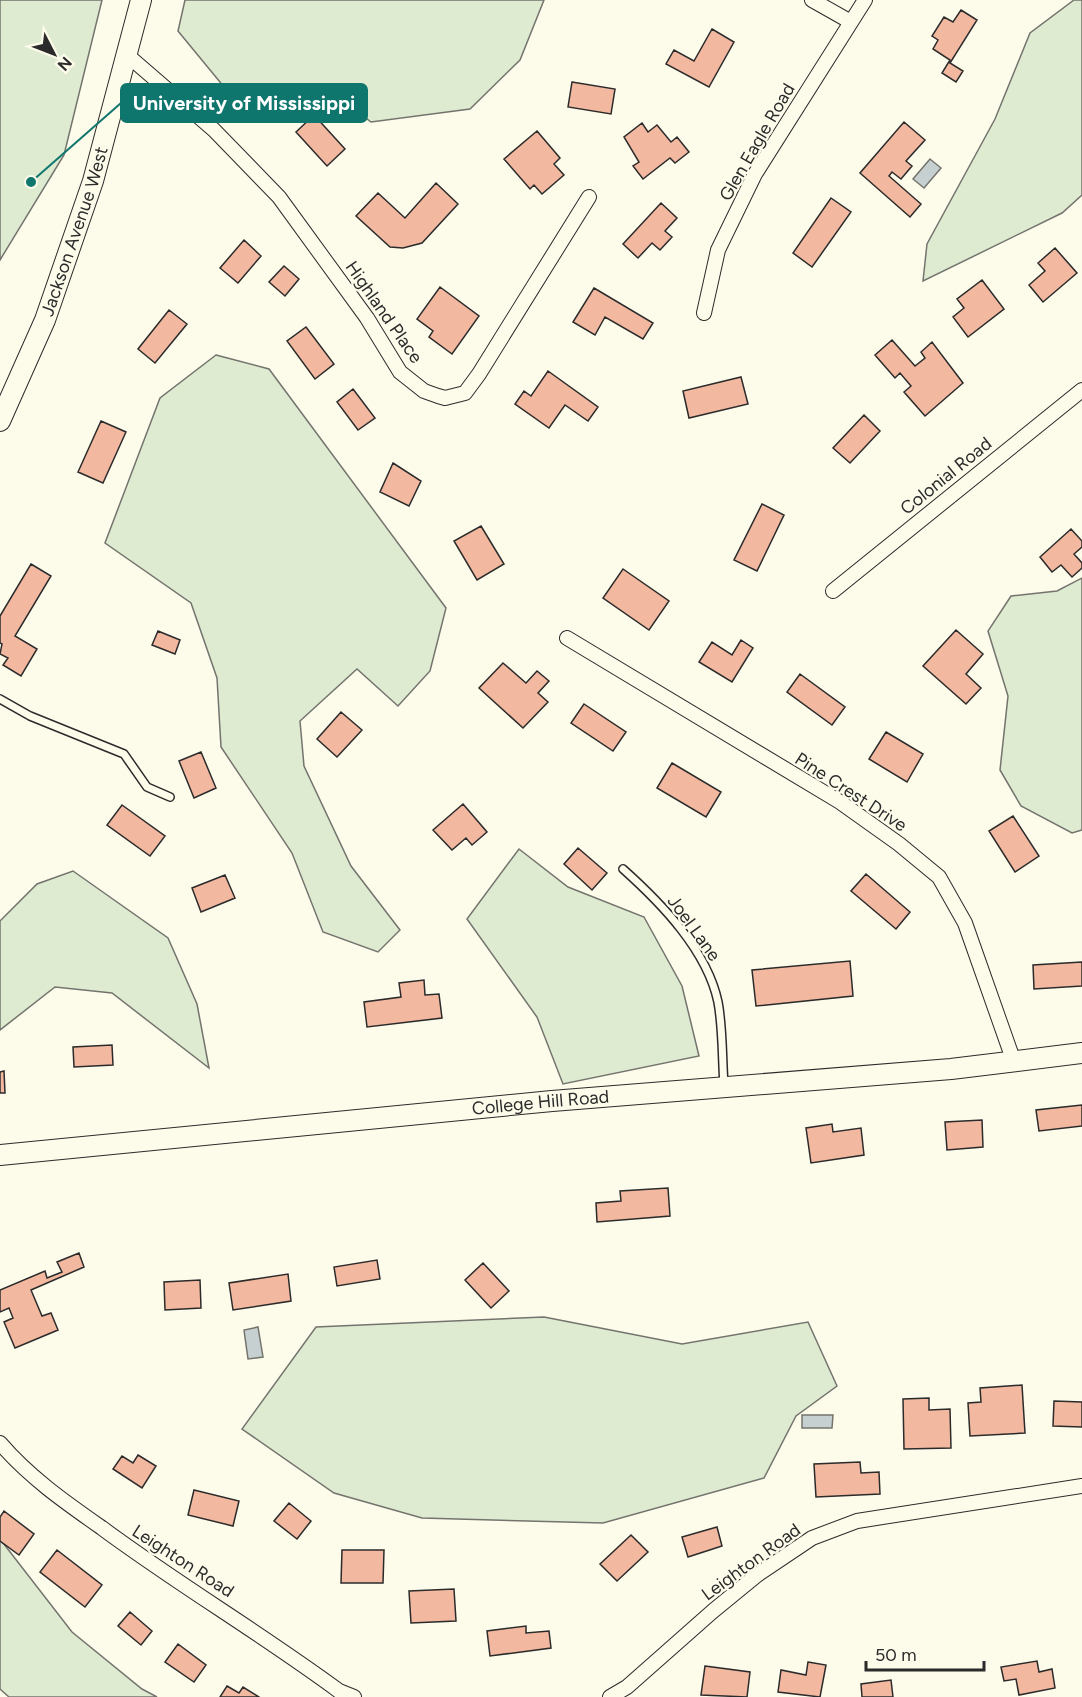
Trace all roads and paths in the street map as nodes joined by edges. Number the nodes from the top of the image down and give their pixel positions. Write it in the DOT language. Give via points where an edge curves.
graph roads {
  1 [pos="141,0"];
  2 [pos="812,0"];
  3 [pos="865,0"];
  4 [pos="851,22"];
  5 [pos="126,54"];
  6 [pos="589,196"];
  7 [pos="704,313"];
  8 [pos="1082,390"];
  9 [pos="0,421"];
  10 [pos="833,591"];
  11 [pos="567,638"];
  12 [pos="0,699"];
  13 [pos="170,797"];
  14 [pos="623,869"];
  15 [pos="1082,1053"];
  16 [pos="1014,1062"];
  17 [pos="724,1088"];
  18 [pos="0,1155"];
  19 [pos="0,1443"];
  20 [pos="1082,1486"];
  21 [pos="354,1697"];
  22 [pos="610,1697"];
  1 -- 5 [label="street, Jackson Avenue West"];
  2 -- 4 [label="street"];
  3 -- 4 [label="street, Glen Eagle Road"];
  4 -- 7 [label="street, Glen Eagle Road" via="751,183 718,250"];
  5 -- 6 [label="street, Highland Place" via="214,130 279,197 367,318 400,372 424,391 445,398 465,393 479,374"];
  5 -- 9 [label="street, Jackson Avenue West" via="93,180 52,299"];
  8 -- 10 [label="street, Colonial Road"];
  11 -- 16 [label="street, Pine Crest Drive" via="840,802 939,877 965,923"];
  12 -- 13 [label="lane" via="30,716 124,754 147,787"];
  14 -- 17 [label="lane, Joel Lane" via="670,917 708,971 718,1003"];
  15 -- 16 [label="street, College Hill Road"];
  16 -- 17 [label="street, College Hill Road"];
  17 -- 18 [label="street, College Hill Road"];
  19 -- 21 [label="street, Leighton Road" via="24,1469 134,1551 248,1625 339,1691"];
  20 -- 22 [label="street, Leighton Road" via="857,1521 812,1538 757,1575 627,1687"];
}
